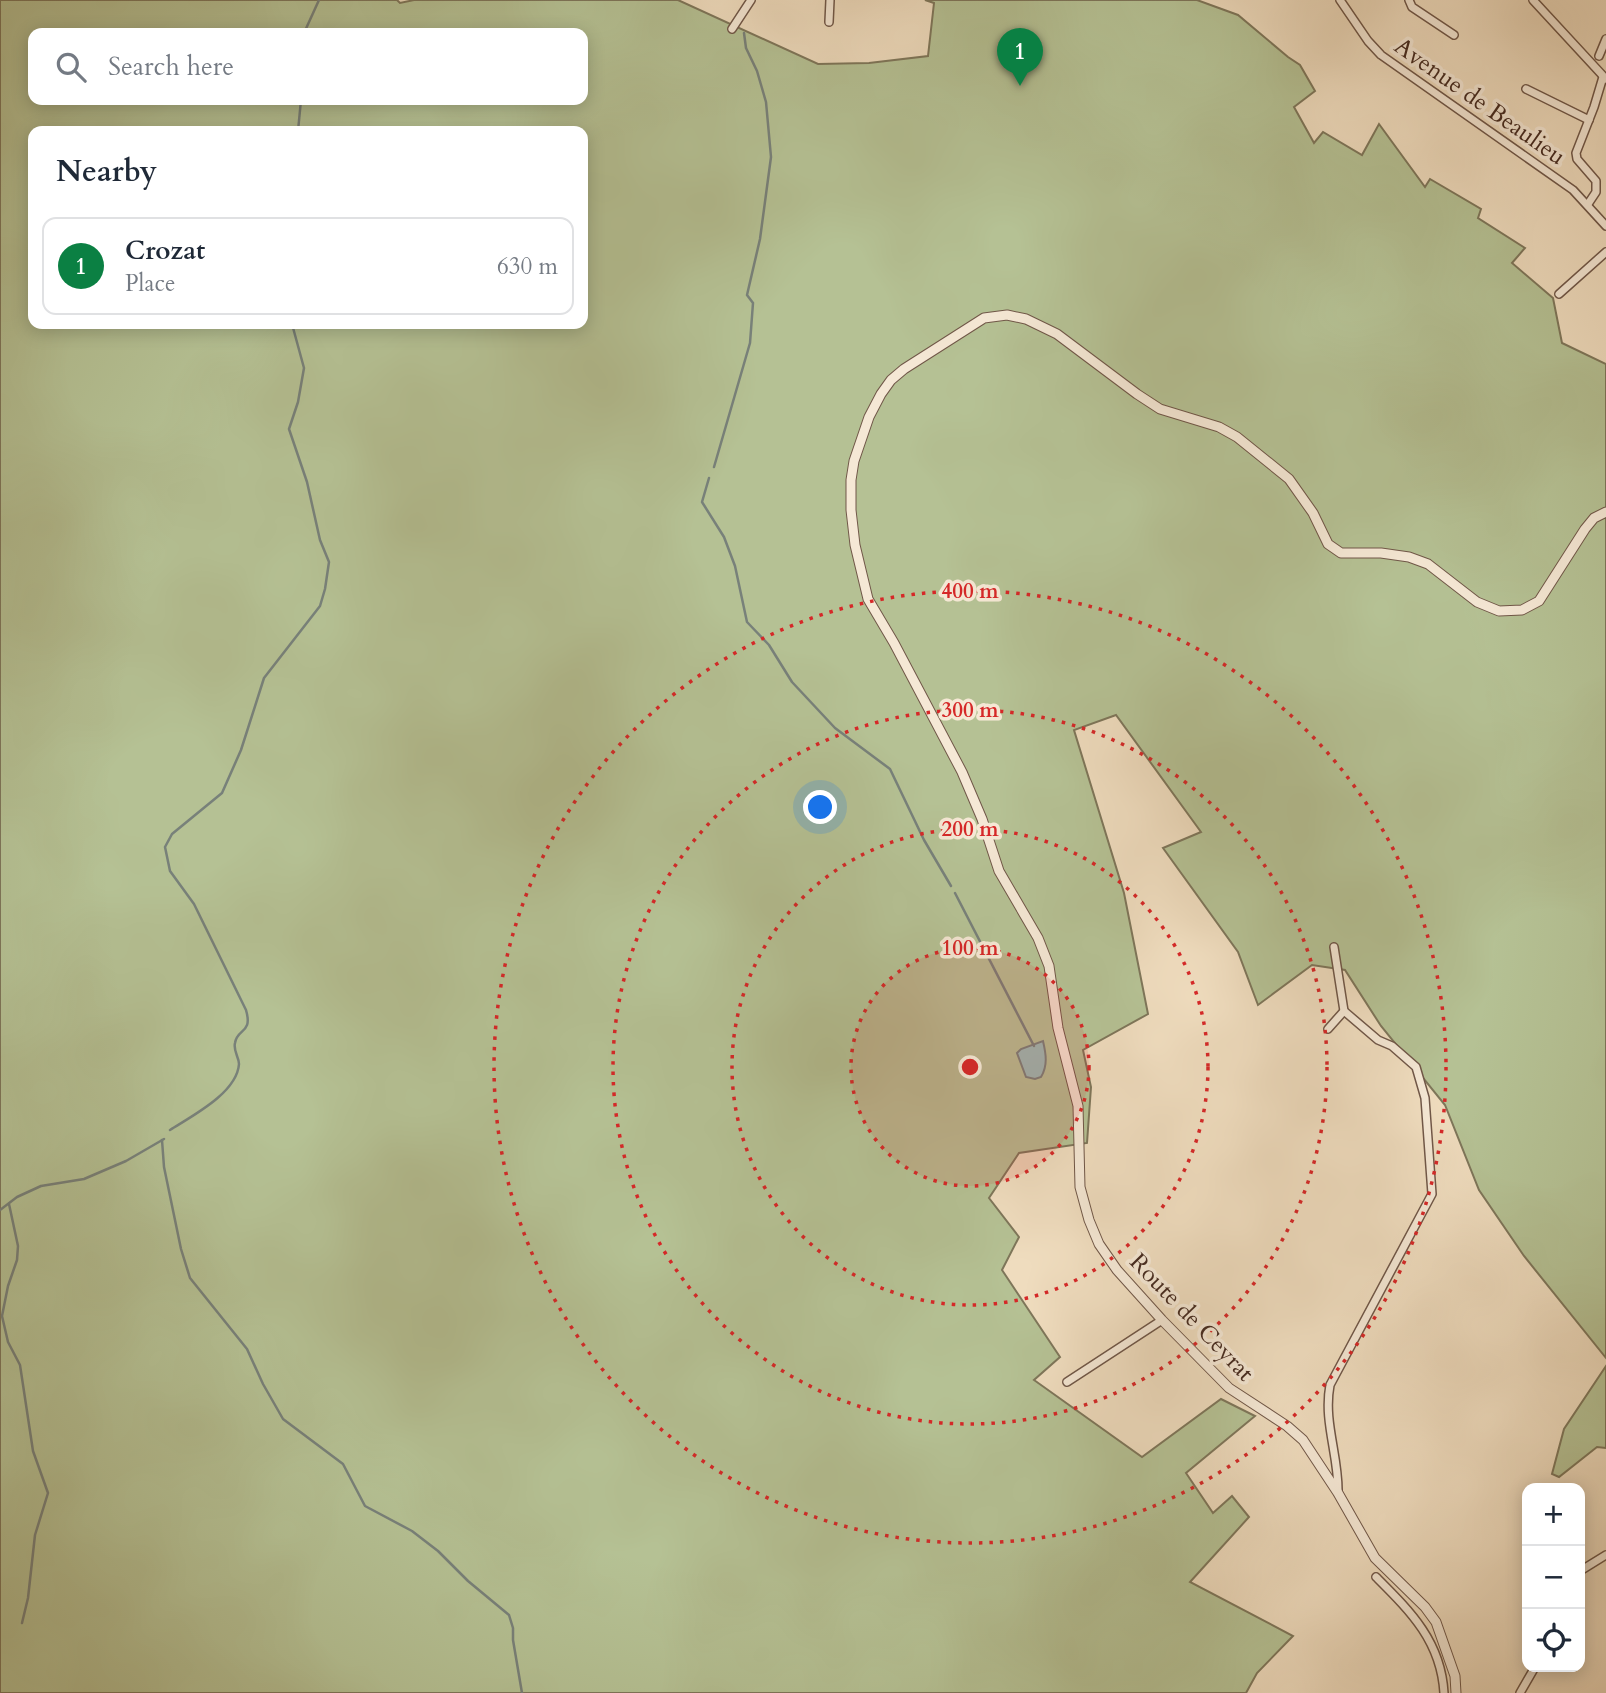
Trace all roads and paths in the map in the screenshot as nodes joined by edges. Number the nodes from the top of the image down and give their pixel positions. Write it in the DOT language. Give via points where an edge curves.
graph roads {
  1 [pos="751,0"];
  2 [pos="830,0"];
  3 [pos="1340,0"];
  4 [pos="1409,0"];
  5 [pos="1533,0"];
  6 [pos="829,22"];
  7 [pos="732,29"];
  8 [pos="1454,35"];
  9 [pos="1606,39"];
  10 [pos="1599,56"];
  11 [pos="1604,78"];
  12 [pos="1527,89"];
  13 [pos="1589,120"];
  14 [pos="1588,204"];
  15 [pos="1606,226"];
  16 [pos="1606,252"];
  17 [pos="1559,293"];
  18 [pos="1606,512"];
  19 [pos="1334,947"];
  20 [pos="1344,1011"];
  21 [pos="1328,1029"];
  22 [pos="1162,1320"];
  23 [pos="1067,1382"];
  24 [pos="1338,1493"];
  25 [pos="1606,1555"];
  26 [pos="1585,1568"];
  27 [pos="1376,1577"];
  28 [pos="1532,1672"];
  29 [pos="1444,1693"];
  30 [pos="1456,1693"];
  31 [pos="1520,1693"];
  1 -- 7 [label="street"];
  2 -- 6 [label="street"];
  3 -- 14 [label="street, Avenue de Beaulieu" via="1381,55"];
  4 -- 8 [label="street" via="1412,7"];
  5 -- 11 [label="street"];
  9 -- 10 [label="street"];
  11 -- 13 [label="street"];
  12 -- 13 [label="street"];
  13 -- 14 [label="street" via="1576,153 1596,181"];
  14 -- 15 [label="street, Avenue de Beaulieu"];
  16 -- 17 [label="street"];
  18 -- 22 [label="street, Route de Ceyrat" via="1585,529 1539,601 1522,610 1499,611 1476,602 1428,564 1409,557 1341,553 1328,544 1289,479 1237,437 1160,409 1058,334 1026,319 1007,315 984,318 904,369 881,394 869,417 851,480 860,574 868,599 962,772 999,871 1049,966 1058,1028 1078,1106 1080,1187 1089,1220 1117,1270"];
  19 -- 20 [label="street"];
  20 -- 21 [label="street"];
  20 -- 24 [label="street" via="1416,1067 1425,1098 1432,1194 1330,1385 1328,1426"];
  22 -- 23 [label="street"];
  22 -- 24 [label="street, Route de Ceyrat" via="1229,1388 1303,1440"];
  24 -- 30 [label="street, Route de Ceyrat" via="1375,1558 1436,1622 1455,1676"];
  25 -- 26 [label="street"];
  27 -- 29 [label="street" via="1425,1631 1440,1668"];
  28 -- 31 [label="street"];
}
